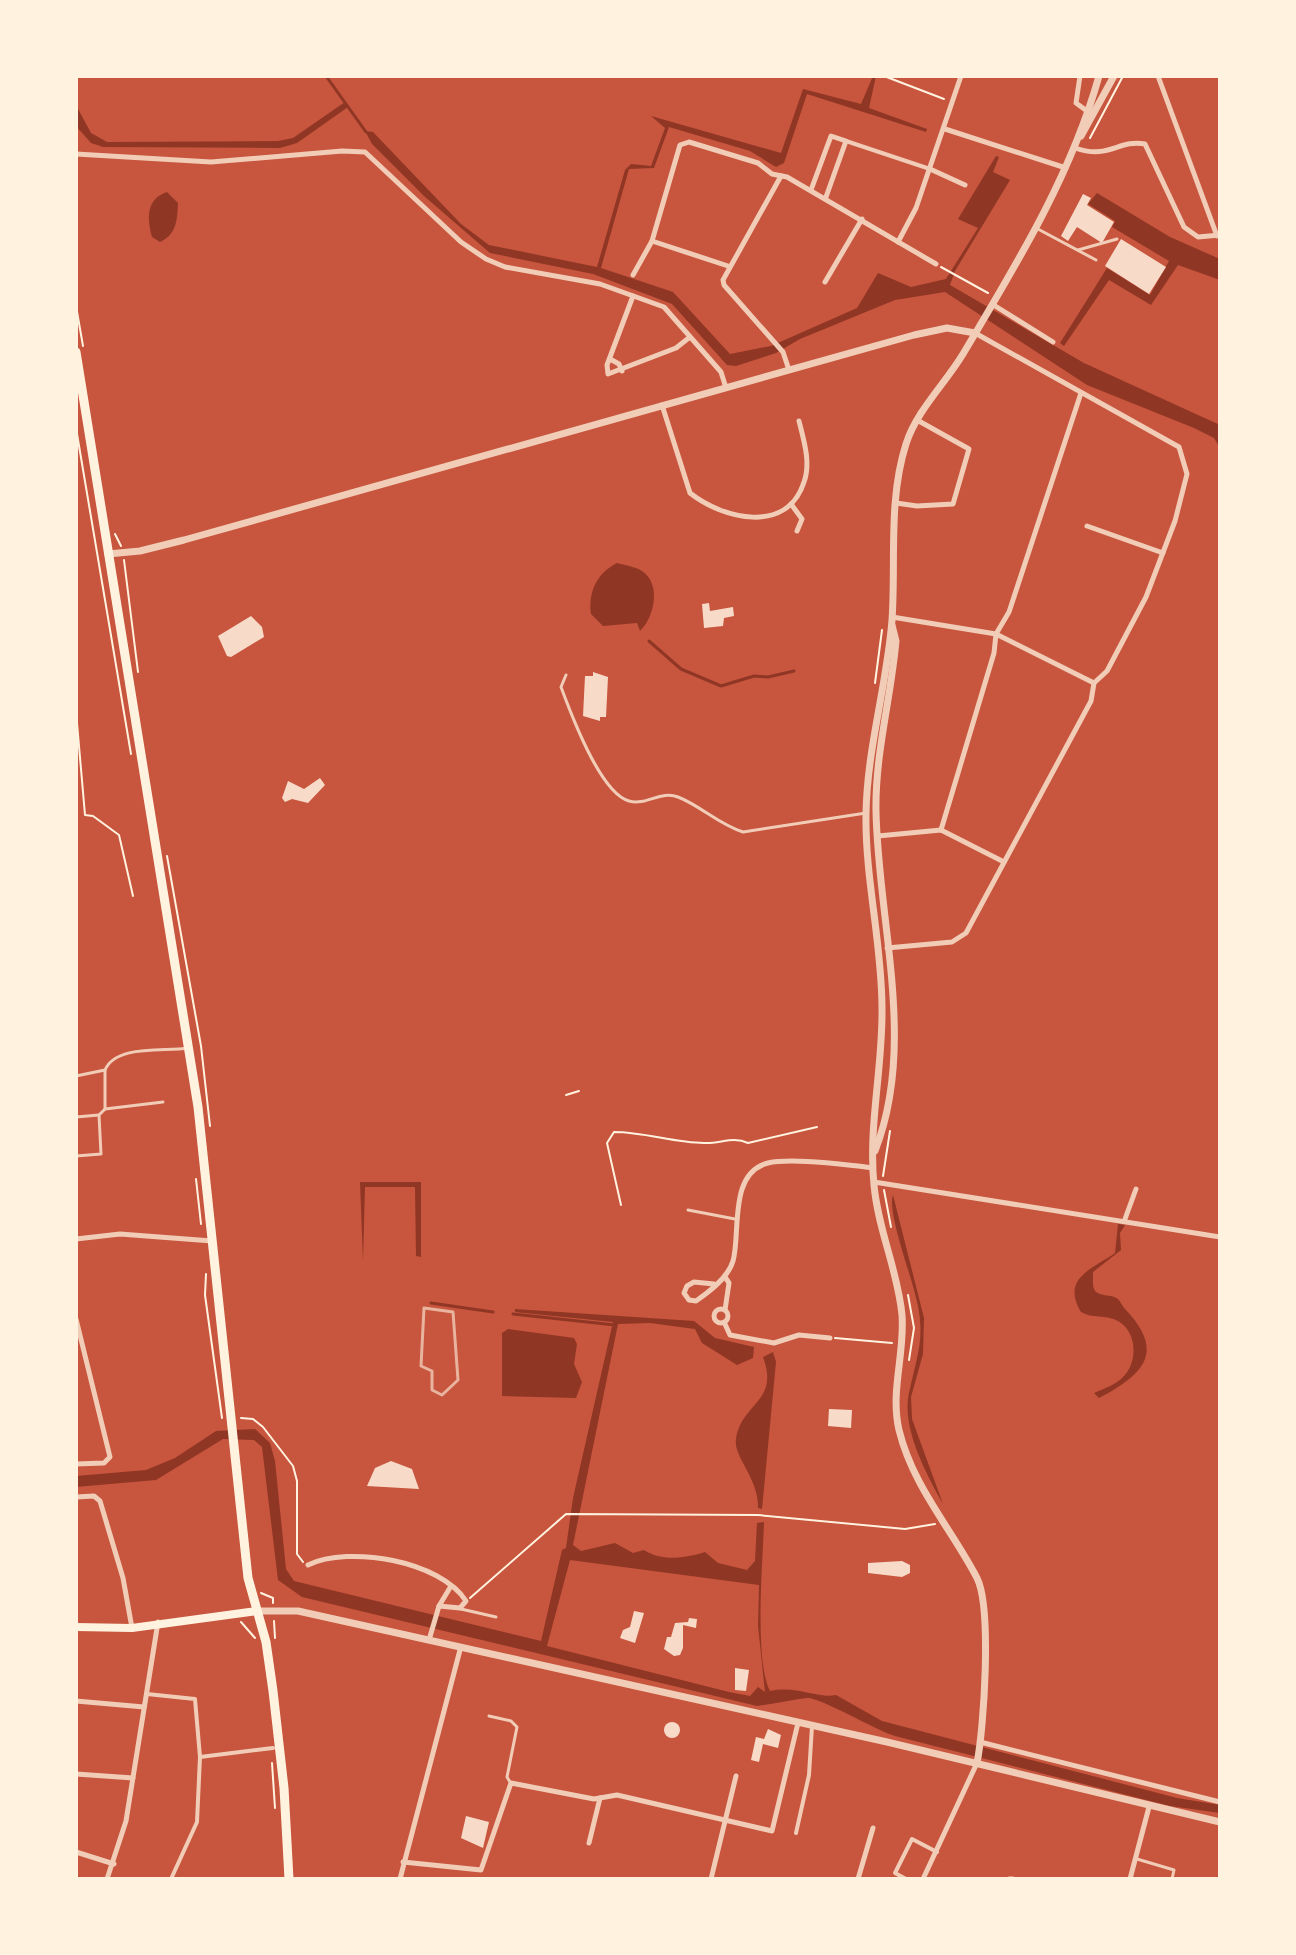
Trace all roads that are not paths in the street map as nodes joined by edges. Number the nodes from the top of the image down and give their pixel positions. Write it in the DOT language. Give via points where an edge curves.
graph roads {
  1 [pos="961,76"];
  2 [pos="1080,76"];
  3 [pos="1099,76"];
  4 [pos="1114,76"];
  5 [pos="1158,76"];
  6 [pos="1091,113"];
  7 [pos="945,129"];
  8 [pos="846,141"];
  9 [pos="1075,148"];
  10 [pos="76,154"];
  11 [pos="1066,168"];
  12 [pos="930,169"];
  13 [pos="781,176"];
  14 [pos="965,185"];
  15 [pos="811,190"];
  16 [pos="826,197"];
  17 [pos="862,219"];
  18 [pos="1036,228"];
  19 [pos="1219,236"];
  20 [pos="1117,239"];
  21 [pos="652,241"];
  22 [pos="898,242"];
  23 [pos="1078,250"];
  24 [pos="1096,260"];
  25 [pos="936,264"];
  26 [pos="728,266"];
  27 [pos="633,275"];
  28 [pos="825,282"];
  29 [pos="633,296"];
  30 [pos="993,300"];
  31 [pos="975,333"];
  32 [pos="690,337"];
  33 [pos="1053,342"];
  34 [pos="76,352"];
  35 [pos="610,359"];
  36 [pos="789,370"];
  37 [pos="622,371"];
  38 [pos="726,388"];
  39 [pos="1081,393"];
  40 [pos="662,405"];
  41 [pos="917,420"];
  42 [pos="799,421"];
  43 [pos="896,503"];
  44 [pos="791,504"];
  45 [pos="1087,526"];
  46 [pos="797,531"];
  47 [pos="1163,553"];
  48 [pos="108,554"];
  49 [pos="892,620"];
  50 [pos="996,634"];
  51 [pos="566,675"];
  52 [pos="1094,683"];
  53 [pos="876,812"];
  54 [pos="866,813"];
  55 [pos="941,830"];
  56 [pos="877,836"];
  57 [pos="867,838"];
  58 [pos="1004,862"];
  59 [pos="884,949"];
  60 [pos="189,1048"];
  61 [pos="105,1070"];
  62 [pos="76,1076"];
  63 [pos="163,1102"];
  64 [pos="105,1109"];
  65 [pos="99,1115"];
  66 [pos="76,1117"];
  67 [pos="874,1154"];
  68 [pos="76,1156"];
  69 [pos="873,1168"];
  70 [pos="873,1182"];
  71 [pos="1136,1189"];
  72 [pos="688,1210"];
  73 [pos="735,1219"];
  74 [pos="1125,1219"];
  75 [pos="1220,1237"];
  76 [pos="76,1239"];
  77 [pos="208,1240"];
  78 [pos="725,1277"];
  79 [pos="714,1284"];
  80 [pos="725,1310"];
  81 [pos="76,1319"];
  82 [pos="724,1322"];
  83 [pos="830,1338"];
  84 [pos="76,1464"];
  85 [pos="76,1497"];
  86 [pos="308,1565"];
  87 [pos="451,1586"];
  88 [pos="460,1608"];
  89 [pos="438,1610"];
  90 [pos="257,1611"];
  91 [pos="496,1617"];
  92 [pos="158,1622"];
  93 [pos="76,1627"];
  94 [pos="132,1628"];
  95 [pos="429,1642"];
  96 [pos="460,1650"];
  97 [pos="147,1694"];
  98 [pos="76,1701"];
  99 [pos="144,1707"];
  100 [pos="489,1716"];
  101 [pos="798,1723"];
  102 [pos="812,1726"];
  103 [pos="980,1745"];
  104 [pos="273,1748"];
  105 [pos="200,1757"];
  106 [pos="978,1760"];
  107 [pos="76,1774"];
  108 [pos="736,1776"];
  109 [pos="133,1778"];
  110 [pos="511,1783"];
  111 [pos="600,1798"];
  112 [pos="1220,1802"];
  113 [pos="1149,1807"];
  114 [pos="726,1822"];
  115 [pos="1220,1822"];
  116 [pos="873,1828"];
  117 [pos="796,1833"];
  118 [pos="589,1843"];
  119 [pos="76,1852"];
  120 [pos="937,1852"];
  121 [pos="1136,1859"];
  122 [pos="403,1862"];
  123 [pos="114,1864"];
  124 [pos="107,1879"];
  125 [pos="171,1879"];
  126 [pos="289,1879"];
  127 [pos="400,1879"];
  128 [pos="711,1879"];
  129 [pos="858,1879"];
  130 [pos="906,1879"];
  131 [pos="923,1879"];
  132 [pos="1130,1879"];
  133 [pos="1172,1879"];
  1 -- 7 [label="street"];
  2 -- 6 [label="street" via="1076,103"];
  3 -- 6 [label="street"];
  4 -- 6 [label="street"];
  5 -- 19 [label="street"];
  6 -- 9 [label="street"];
  7 -- 11 [label="street"];
  7 -- 12 [label="street"];
  8 -- 12 [label="street"];
  8 -- 15 [label="street" via="831,136"];
  8 -- 16 [label="street"];
  9 -- 11 [label="street"];
  9 -- 19 [label="street" via="1106,154 1145,144 1184,227 1198,237"];
  10 -- 29 [label="street" via="211,162 365,152 486,259"];
  11 -- 18 [label="street"];
  12 -- 14 [label="street"];
  12 -- 22 [label="street"];
  13 -- 15 [label="street"];
  13 -- 21 [label="street" via="758,163 684,142"];
  13 -- 26 [label="street"];
  15 -- 16 [label="street"];
  16 -- 17 [label="street"];
  17 -- 22 [label="street"];
  17 -- 28 [label="street"];
  18 -- 23 [label="lane"];
  18 -- 30 [label="street"];
  20 -- 23 [label="lane"];
  21 -- 26 [label="street"];
  21 -- 27 [label="street"];
  22 -- 25 [label="street"];
  23 -- 24 [label="lane"];
  26 -- 36 [label="street" via="724,285 783,352"];
  29 -- 32 [label="street" via="664,307"];
  29 -- 35 [label="street"];
  30 -- 31 [label="street"];
  30 -- 33 [label="street"];
  31 -- 36 [label="street" via="958,328 931,331"];
  31 -- 39 [label="street"];
  31 -- 41 [label="street"];
  32 -- 37 [label="street"];
  32 -- 38 [label="street" via="721,372"];
  34 -- 48 [label="main road"];
  35 -- 37 [label="street"];
  35 -- 37 [label="street" via="608,374"];
  36 -- 38 [label="street"];
  38 -- 40 [label="street"];
  39 -- 47 [label="street" via="1182,451 1187,474"];
  39 -- 50 [label="street" via="1009,612"];
  40 -- 44 [label="street" via="690,493 697,499 742,519"];
  40 -- 48 [label="street" via="184,540"];
  41 -- 43 [label="street" via="905,446"];
  41 -- 43 [label="street" via="969,449 953,504"];
  42 -- 44 [label="street" via="807,460 805,481"];
  43 -- 49 [label="street"];
  44 -- 46 [label="street" via="802,519"];
  45 -- 47 [label="street"];
  47 -- 52 [label="street" via="1124,642"];
  48 -- 60 [label="main road"];
  49 -- 50 [label="street"];
  49 -- 53 [label="street" via="896,641"];
  49 -- 54 [label="street" via="871,738"];
  50 -- 52 [label="street"];
  50 -- 55 [label="street"];
  51 -- 54 [label="lane" via="561,687 589,753 626,801 677,796 743,832"];
  52 -- 58 [label="street" via="1091,701"];
  53 -- 54 [label="street"];
  53 -- 56 [label="street"];
  54 -- 57 [label="street"];
  55 -- 56 [label="street"];
  55 -- 58 [label="street"];
  56 -- 57 [label="street"];
  56 -- 59 [label="street"];
  57 -- 59 [label="street"];
  58 -- 59 [label="street" via="969,928 957,940"];
  59 -- 67 [label="street"];
  59 -- 67 [label="street" via="894,1011 891,1072"];
  60 -- 61 [label="lane" via="121,1055"];
  60 -- 77 [label="main road"];
  61 -- 62 [label="lane"];
  61 -- 64 [label="lane"];
  63 -- 64 [label="lane"];
  64 -- 65 [label="lane"];
  65 -- 66 [label="lane"];
  65 -- 68 [label="lane" via="101,1154"];
  67 -- 69 [label="street"];
  69 -- 70 [label="street"];
  69 -- 73 [label="street" via="766,1164 750,1175"];
  70 -- 74 [label="street"];
  70 -- 103 [label="street" via="902,1312 895,1391 898,1425 920,1485 980,1583 985,1641"];
  71 -- 74 [label="street"];
  72 -- 73 [label="lane"];
  73 -- 78 [label="street" via="732,1262"];
  74 -- 75 [label="street"];
  76 -- 77 [label="street" via="120,1234"];
  77 -- 90 [label="main road" via="248,1578"];
  78 -- 79 [label="street"];
  78 -- 80 [label="street"];
  79 -- 79 [label="street" via="694,1282 684,1293 696,1301"];
  80 -- 82 [label="street"];
  80 -- 82 [label="street" via="715,1314"];
  81 -- 84 [label="street" via="110,1457 104,1463"];
  82 -- 83 [label="street" via="730,1335 761,1343 799,1335"];
  85 -- 94 [label="street" via="100,1501"];
  86 -- 87 [label="street" via="360,1556 428,1572"];
  87 -- 88 [label="street" via="466,1601"];
  87 -- 89 [label="street"];
  88 -- 89 [label="street"];
  88 -- 91 [label="lane"];
  89 -- 95 [label="street"];
  90 -- 92 [label="main road"];
  90 -- 95 [label="street" via="298,1611"];
  90 -- 126 [label="main road" via="278,1727"];
  92 -- 94 [label="main road"];
  92 -- 97 [label="street"];
  93 -- 94 [label="main road"];
  95 -- 96 [label="street"];
  96 -- 101 [label="street"];
  96 -- 122 [label="street"];
  97 -- 99 [label="street"];
  97 -- 105 [label="street" via="195,1699"];
  98 -- 99 [label="street"];
  99 -- 109 [label="street"];
  100 -- 110 [label="lane" via="517,1727 507,1777"];
  101 -- 102 [label="street"];
  101 -- 114 [label="street" via="772,1831"];
  102 -- 106 [label="street"];
  102 -- 117 [label="street" via="809,1775"];
  103 -- 106 [label="street"];
  103 -- 112 [label="street"];
  104 -- 105 [label="street"];
  105 -- 125 [label="street" via="197,1822"];
  106 -- 113 [label="street"];
  106 -- 120 [label="street"];
  107 -- 109 [label="street"];
  108 -- 114 [label="street"];
  109 -- 123 [label="street"];
  110 -- 111 [label="street"];
  110 -- 122 [label="street" via="481,1870"];
  111 -- 114 [label="street" via="617,1795"];
  111 -- 118 [label="street"];
  113 -- 115 [label="street"];
  113 -- 121 [label="street"];
  114 -- 128 [label="street"];
  116 -- 129 [label="street"];
  119 -- 123 [label="street"];
  120 -- 130 [label="street" via="912,1839 895,1873"];
  120 -- 131 [label="street"];
  121 -- 132 [label="street"];
  121 -- 133 [label="lane" via="1174,1870"];
  122 -- 127 [label="street"];
  123 -- 124 [label="street"];
}
